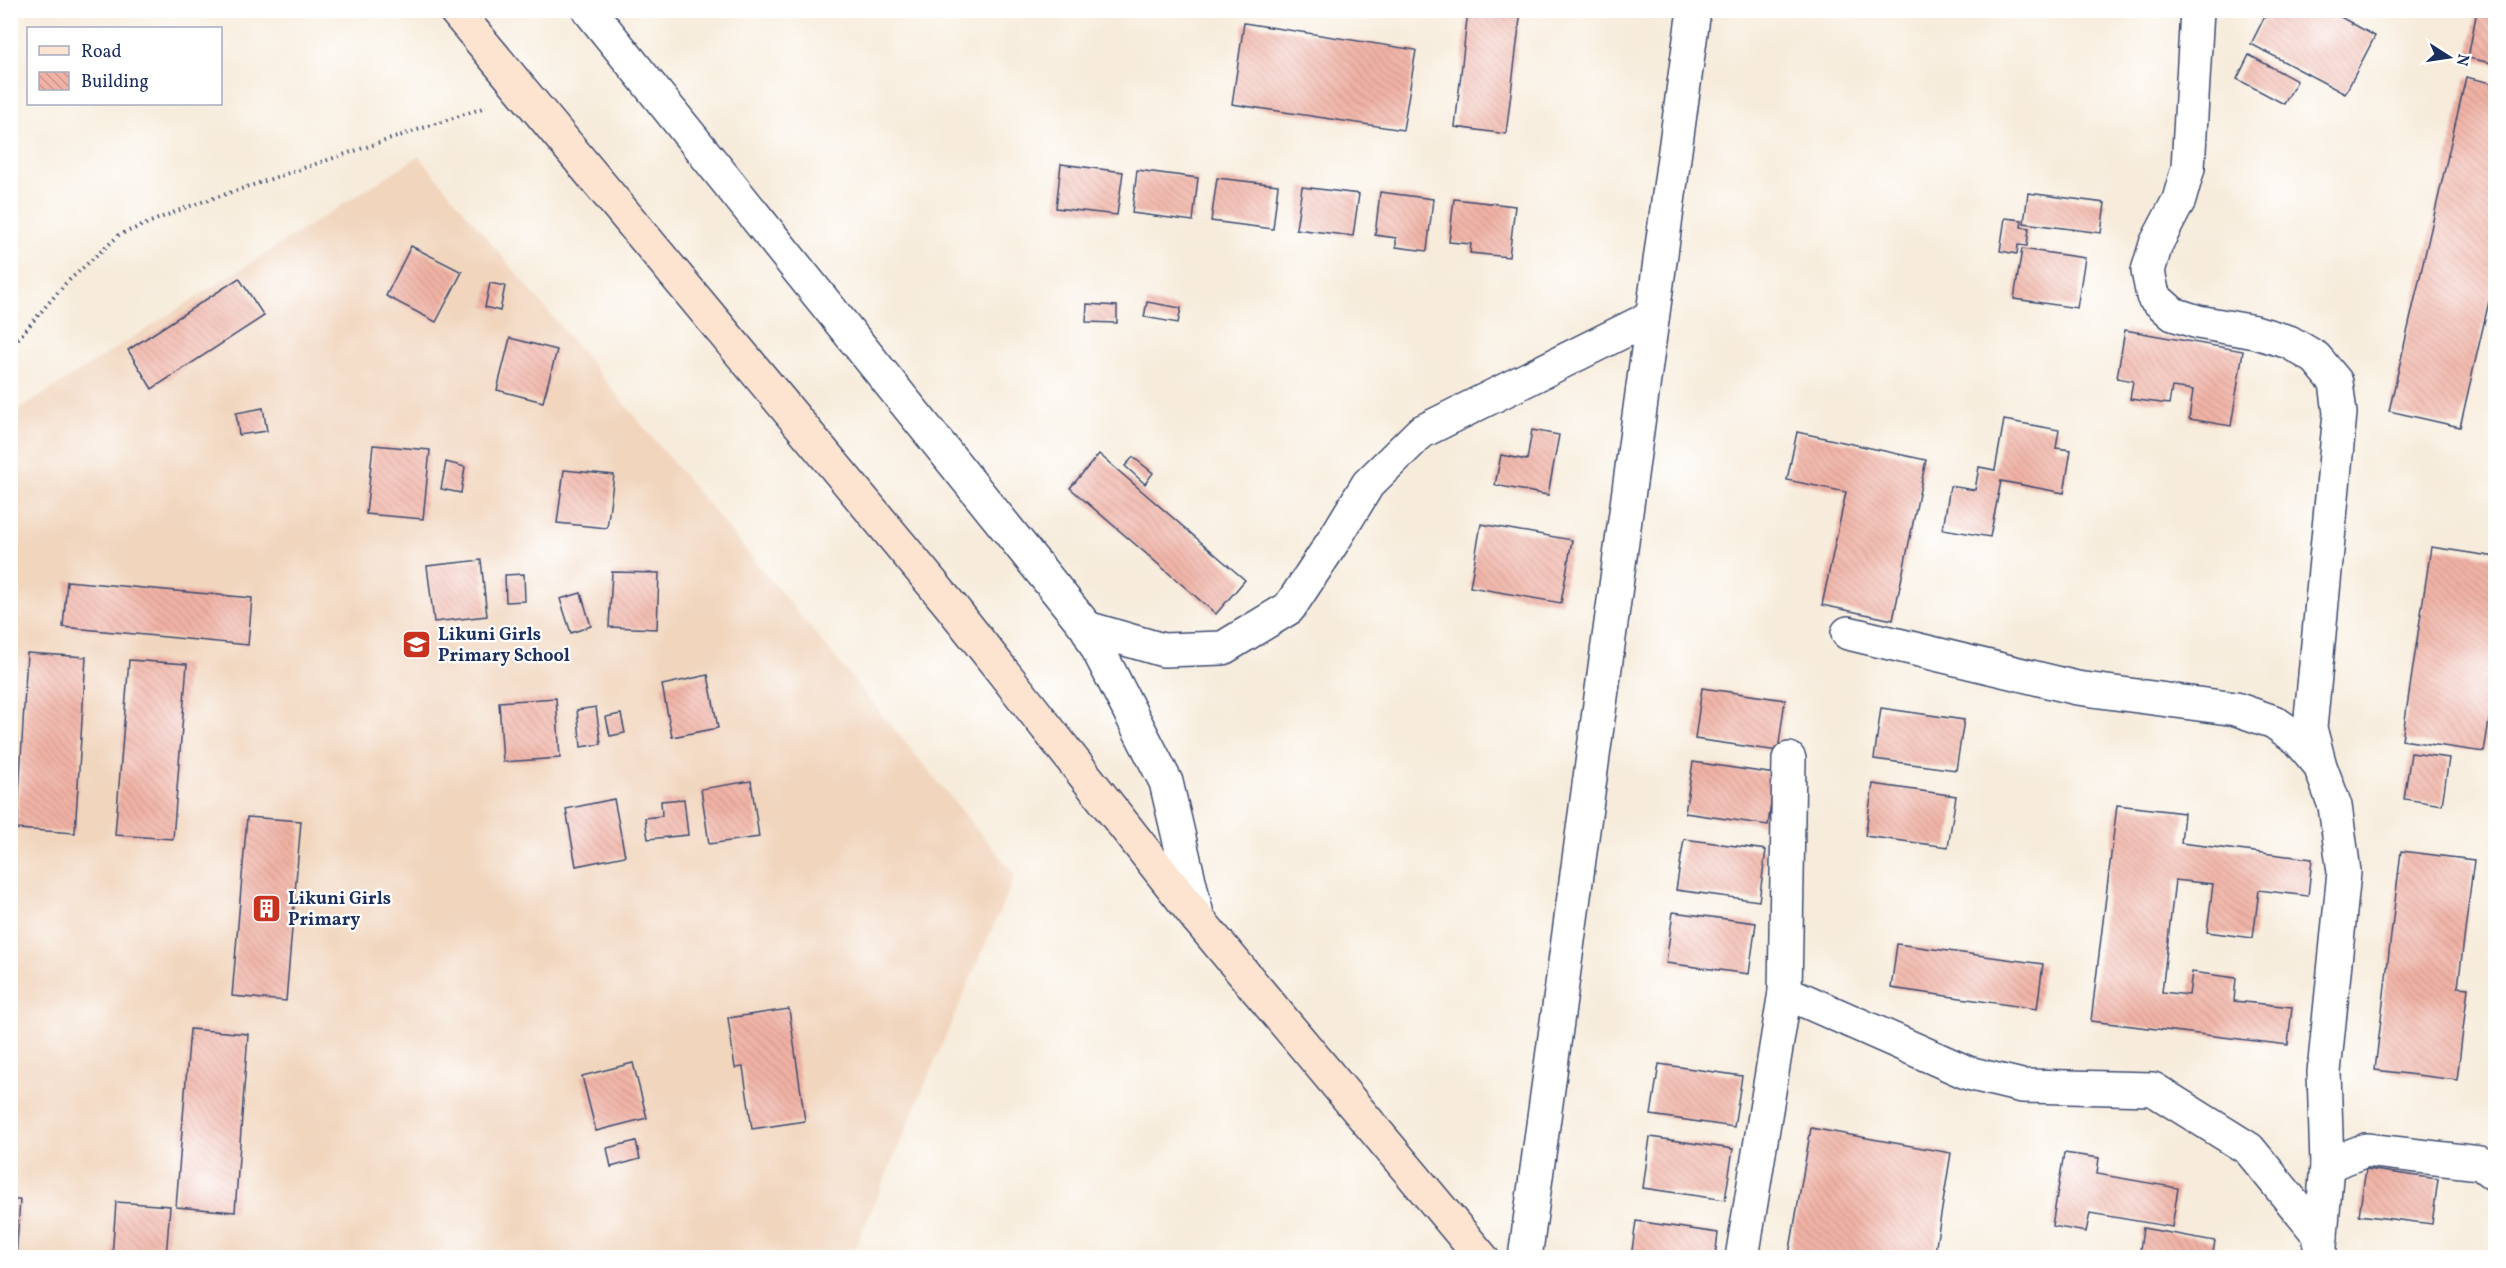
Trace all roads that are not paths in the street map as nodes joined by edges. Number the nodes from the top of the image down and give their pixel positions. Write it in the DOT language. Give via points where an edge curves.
graph roads {
  1 [pos="455,10"];
  2 [pos="589,10"];
  3 [pos="1694,10"];
  4 [pos="2197,10"];
  5 [pos="1652,317"];
  6 [pos="1087,627"];
  7 [pos="1848,633"];
  8 [pos="1789,759"];
  9 [pos="2320,766"];
  10 [pos="1198,919"];
  11 [pos="1785,993"];
  12 [pos="2327,1165"];
  13 [pos="2496,1175"];
  14 [pos="2320,1247"];
  15 [pos="1482,1257"];
  16 [pos="1526,1257"];
  17 [pos="1742,1257"];
  1 -- 10 [label="main road" via="951,606"];
  2 -- 6 [label="street"];
  3 -- 5 [label="street"];
  4 -- 9 [label="street" via="2188,168 2179,200 2156,244 2148,272 2153,296 2173,314 2289,342 2316,358 2336,382 2340,413 2310,728"];
  5 -- 6 [label="street" via="1421,432 1368,484 1289,608 1223,648 1163,650"];
  5 -- 16 [label="street"];
  6 -- 10 [label="street" via="1166,782"];
  7 -- 9 [label="street" via="2077,688 2236,709 2274,722 2298,739"];
  8 -- 11 [label="street"];
  9 -- 12 [label="street" via="2336,807 2344,872 2324,1072"];
  10 -- 15 [label="main road"];
  11 -- 14 [label="street" via="1968,1073 2022,1086 2153,1089 2249,1149"];
  11 -- 17 [label="street"];
  12 -- 13 [label="street" via="2366,1150 2480,1162"];
  12 -- 14 [label="street"];
}
